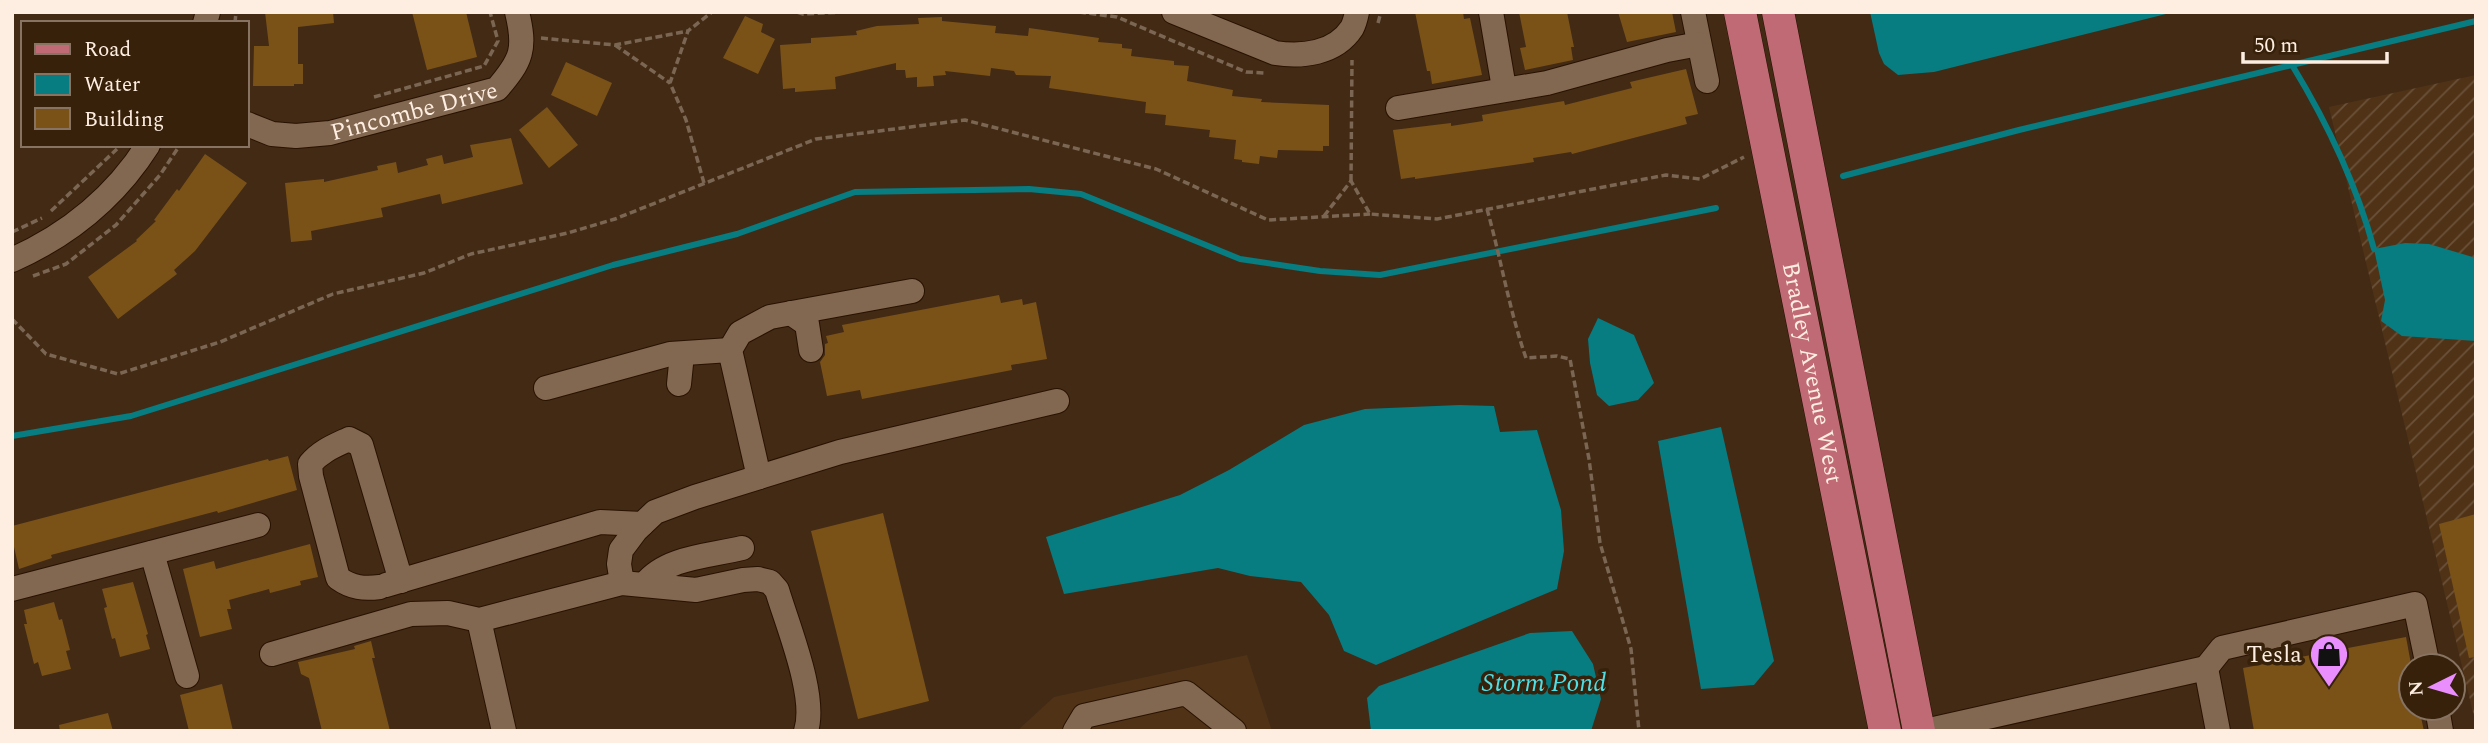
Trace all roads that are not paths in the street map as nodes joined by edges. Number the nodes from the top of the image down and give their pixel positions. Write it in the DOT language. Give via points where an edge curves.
graph roads {
  1 [pos="517,12"];
  2 [pos="1174,12"];
  3 [pos="1491,12"];
  4 [pos="1693,12"];
  5 [pos="1740,12"];
  6 [pos="1778,12"];
  7 [pos="1354,20"];
  8 [pos="1699,44"];
  9 [pos="1707,81"];
  10 [pos="1504,88"];
  11 [pos="1398,108"];
  12 [pos="248,124"];
  13 [pos="147,147"];
  14 [pos="12,260"];
  15 [pos="912,291"];
  16 [pos="791,313"];
  17 [pos="730,350"];
  18 [pos="811,350"];
  19 [pos="682,354"];
  20 [pos="680,384"];
  21 [pos="546,387"];
  22 [pos="1057,401"];
  23 [pos="759,477"];
  24 [pos="642,524"];
  25 [pos="258,525"];
  26 [pos="743,548"];
  27 [pos="152,552"];
  28 [pos="390,584"];
  29 [pos="634,584"];
  30 [pos="12,589"];
  31 [pos="479,620"];
  32 [pos="389,621"];
  33 [pos="2425,652"];
  34 [pos="272,654"];
  35 [pos="2206,668"];
  36 [pos="187,676"];
  37 [pos="505,731"];
  38 [pos="806,731"];
  39 [pos="1075,731"];
  40 [pos="1234,731"];
  41 [pos="1885,731"];
  42 [pos="1922,731"];
  43 [pos="2218,731"];
  1 -- 12 [label="street, Pincombe Drive" via="523,37 516,68 497,89 330,133 272,134"];
  2 -- 7 [label="street" via="1275,53 1293,55 1324,50"];
  3 -- 10 [label="street"];
  4 -- 8 [label="street"];
  5 -- 41 [label="main road, Bradley Avenue West"];
  6 -- 42 [label="main road, Bradley Avenue West"];
  8 -- 9 [label="street"];
  8 -- 10 [label="street" via="1547,83"];
  10 -- 11 [label="street"];
  13 -- 14 [label="street" via="104,200 74,226"];
  15 -- 16 [label="street"];
  16 -- 17 [label="street" via="770,317 740,333"];
  16 -- 18 [label="street" via="807,324"];
  17 -- 19 [label="street"];
  17 -- 23 [label="street"];
  19 -- 20 [label="street"];
  19 -- 21 [label="street"];
  22 -- 23 [label="street" via="840,452"];
  23 -- 24 [label="street" via="655,512"];
  24 -- 28 [label="street" via="600,522"];
  24 -- 29 [label="street" via="621,550 619,564"];
  25 -- 27 [label="street"];
  26 -- 29 [label="street" via="669,565"];
  27 -- 30 [label="street"];
  27 -- 36 [label="street"];
  28 -- 28 [label="street" via="361,445 349,439 328,448 310,464 338,578 349,586 368,589"];
  28 -- 32 [label="street"];
  29 -- 31 [label="street"];
  29 -- 38 [label="street" via="696,590 743,580 770,582 777,590 804,681 810,717"];
  31 -- 32 [label="street" via="447,613 411,614"];
  31 -- 37 [label="street"];
  32 -- 34 [label="street"];
  33 -- 35 [label="street" via="2415,604 2222,648"];
  35 -- 42 [label="street"];
  35 -- 43 [label="street"];
  39 -- 40 [label="street" via="1084,716 1186,693"];
}
